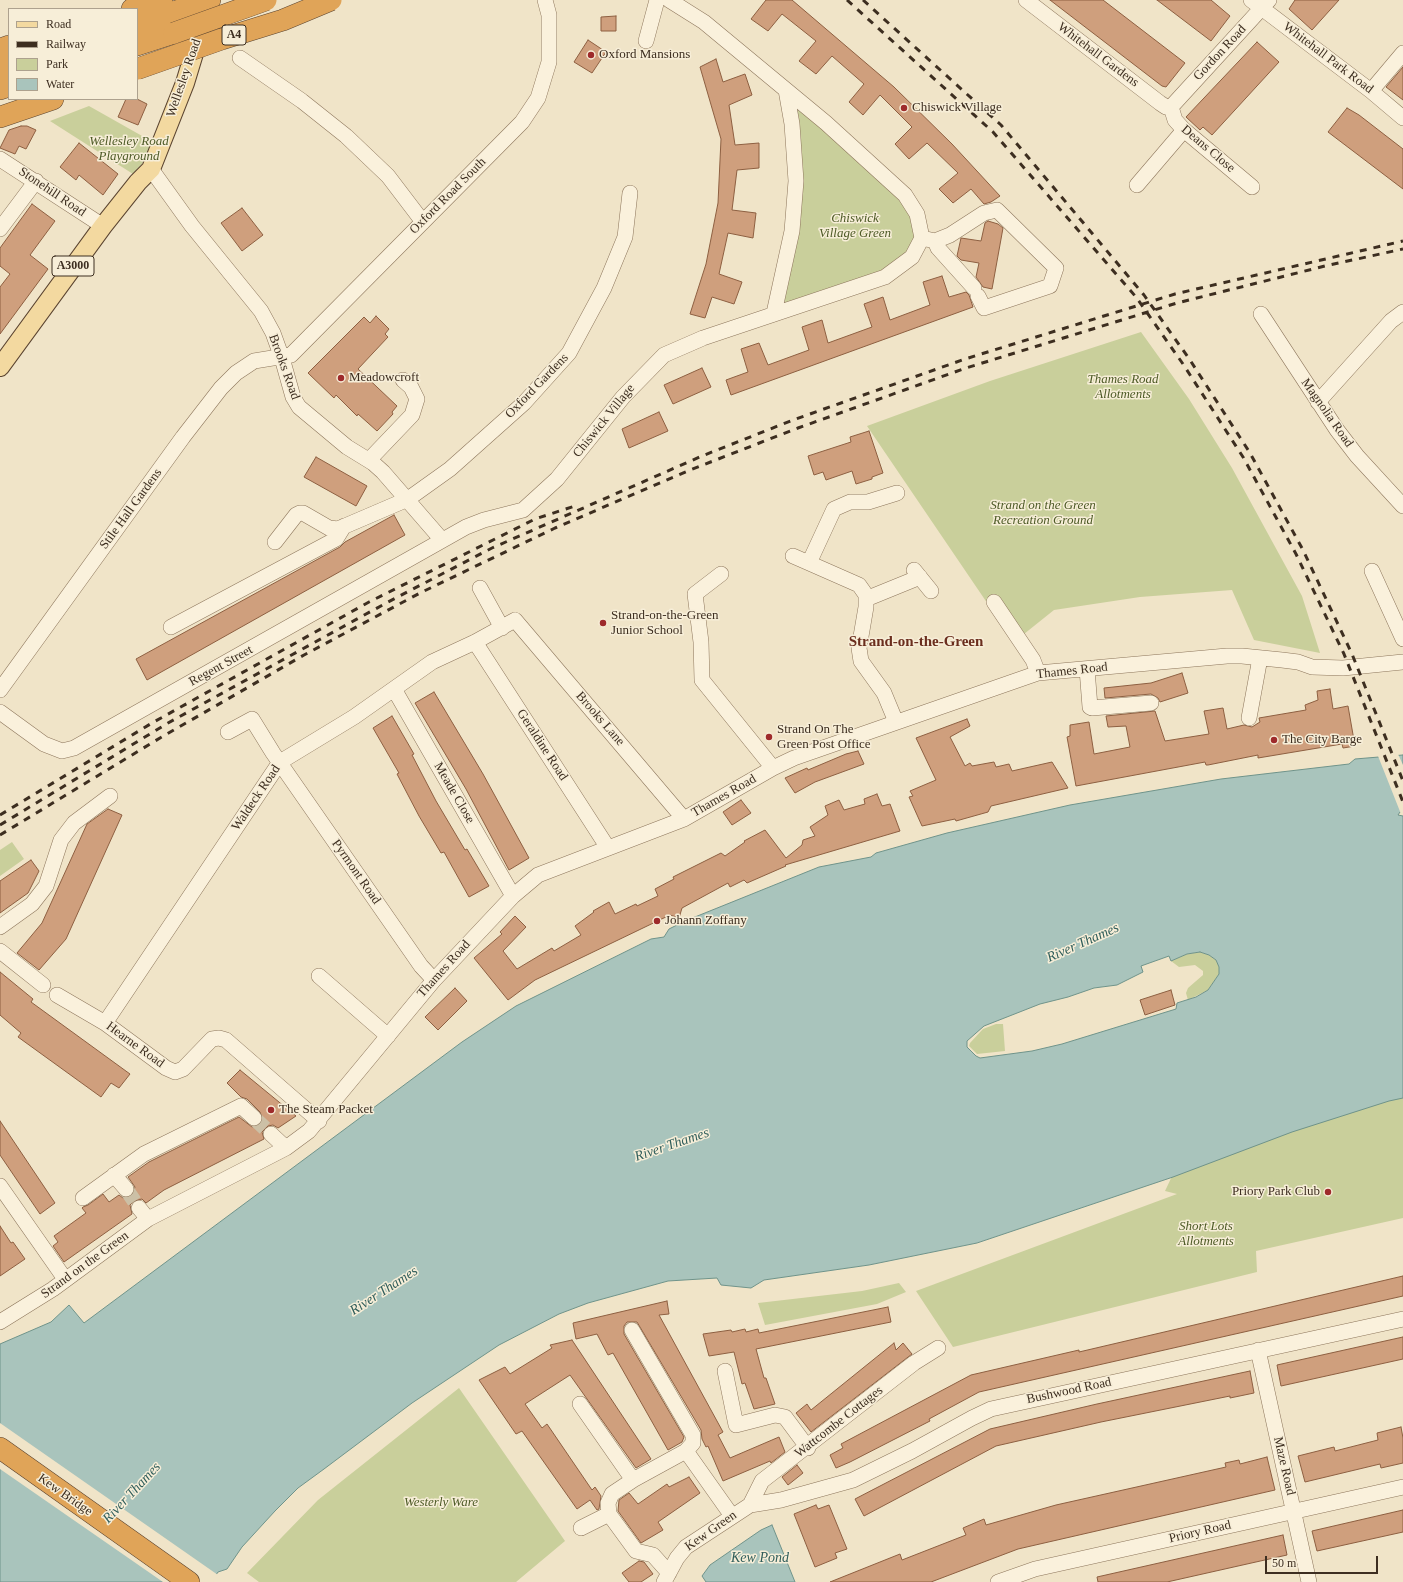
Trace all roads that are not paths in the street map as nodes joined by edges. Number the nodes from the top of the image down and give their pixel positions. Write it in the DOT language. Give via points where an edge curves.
graph roads {
  1 [pos="162,0"];
  2 [pos="210,0"];
  3 [pos="266,0"];
  4 [pos="331,0"];
  5 [pos="545,0"];
  6 [pos="657,0"];
  7 [pos="1026,0"];
  8 [pos="675,2"];
  9 [pos="1261,3"];
  10 [pos="135,8"];
  11 [pos="138,24"];
  12 [pos="646,41"];
  13 [pos="138,45"];
  14 [pos="5,52"];
  15 [pos="1403,52"];
  16 [pos="240,58"];
  17 [pos="0,69"];
  18 [pos="138,69"];
  19 [pos="786,90"];
  20 [pos="1371,91"];
  21 [pos="50,100"];
  22 [pos="1171,107"];
  23 [pos="0,117"];
  24 [pos="1403,118"];
  25 [pos="1184,130"];
  26 [pos="0,159"];
  27 [pos="151,169"];
  28 [pos="36,181"];
  29 [pos="1136,185"];
  30 [pos="1252,187"];
  31 [pos="630,194"];
  32 [pos="422,222"];
  33 [pos="103,226"];
  34 [pos="0,229"];
  35 [pos="929,239"];
  36 [pos="774,313"];
  37 [pos="1402,313"];
  38 [pos="1261,314"];
  39 [pos="282,358"];
  40 [pos="0,367"];
  41 [pos="403,380"];
  42 [pos="1318,402"];
  43 [pos="369,460"];
  44 [pos="897,493"];
  45 [pos="408,499"];
  46 [pos="1403,505"];
  47 [pos="344,526"];
  48 [pos="442,540"];
  49 [pos="275,542"];
  50 [pos="793,556"];
  51 [pos="809,563"];
  52 [pos="1372,571"];
  53 [pos="721,574"];
  54 [pos="480,588"];
  55 [pos="931,591"];
  56 [pos="866,599"];
  57 [pos="994,602"];
  58 [pos="515,620"];
  59 [pos="171,627"];
  60 [pos="502,628"];
  61 [pos="1403,639"];
  62 [pos="475,642"];
  63 [pos="1260,658"];
  64 [pos="1403,662"];
  65 [pos="1087,669"];
  66 [pos="1038,673"];
  67 [pos="394,689"];
  68 [pos="0,690"];
  69 [pos="1151,702"];
  70 [pos="0,712"];
  71 [pos="1249,718"];
  72 [pos="896,722"];
  73 [pos="228,732"];
  74 [pos="280,762"];
  75 [pos="772,768"];
  76 [pos="110,796"];
  77 [pos="684,819"];
  78 [pos="608,848"];
  79 [pos="513,896"];
  80 [pos="0,927"];
  81 [pos="0,951"];
  82 [pos="319,976"];
  83 [pos="434,980"];
  84 [pos="43,985"];
  85 [pos="57,995"];
  86 [pos="105,1023"];
  87 [pos="388,1036"];
  88 [pos="254,1118"];
  89 [pos="319,1121"];
  90 [pos="271,1134"];
  91 [pos="286,1148"];
  92 [pos="114,1175"];
  93 [pos="0,1186"];
  94 [pos="126,1189"];
  95 [pos="83,1198"];
  96 [pos="170,1207"];
  97 [pos="65,1279"];
  98 [pos="1403,1319"];
  99 [pos="0,1322"];
  100 [pos="632,1330"];
  101 [pos="938,1348"];
  102 [pos="1258,1350"];
  103 [pos="724,1371"];
  104 [pos="580,1404"];
  105 [pos="0,1448"];
  106 [pos="808,1448"];
  107 [pos="686,1451"];
  108 [pos="633,1480"];
  109 [pos="1403,1487"];
  110 [pos="750,1505"];
  111 [pos="1294,1511"];
  112 [pos="609,1514"];
  113 [pos="732,1516"];
  114 [pos="581,1528"];
  115 [pos="666,1578"];
  116 [pos="190,1582"];
  117 [pos="998,1582"];
  118 [pos="1309,1582"];
  1 -- 10 [label="highway"];
  2 -- 11 [label="highway"];
  2 -- 27 [label="main road, Wellesley Road / A3000" via="185,83"];
  3 -- 13 [label="highway, bridge"];
  4 -- 18 [label="highway, A4, bridge" via="283,20 222,38"];
  5 -- 32 [label="street, Oxford Road South" via="549,15 549,62 538,98 522,122"];
  6 -- 12 [label="street"];
  7 -- 22 [label="street, Whitehall Gardens" via="1160,103"];
  8 -- 19 [label="street" via="704,22"];
  9 -- 20 [label="street, Whitehall Park Road"];
  9 -- 22 [label="street, Gordon Road"];
  14 -- 17 [label="highway"];
  15 -- 20 [label="street"];
  16 -- 32 [label="street" via="302,101 346,136 388,176"];
  19 -- 35 [label="street" via="905,195"];
  19 -- 36 [label="street" via="792,124 796,181 792,231"];
  20 -- 24 [label="street, Whitehall Park Road"];
  21 -- 23 [label="highway"];
  22 -- 25 [label="street, Deans Close" via="1175,120"];
  25 -- 29 [label="street"];
  25 -- 30 [label="street, Deans Close"];
  26 -- 28 [label="street, Stonehill Road"];
  27 -- 33 [label="main road, Wellesley Road / A3000"];
  27 -- 39 [label="street, Brooks Road" via="192,226 261,311"];
  28 -- 33 [label="street, Stonehill Road"];
  28 -- 34 [label="street"];
  31 -- 45 [label="street, Oxford Gardens" via="625,237 604,288 569,353 524,403 450,468"];
  32 -- 39 [label="street, Oxford Road South" via="291,355"];
  33 -- 40 [label="main road, Wellesley Road / A3000"];
  35 -- 35 [label="street" via="950,236 984,213 997,210 1056,268 1050,286 984,308 976,292"];
  35 -- 36 [label="street, Chiswick Village" via="912,257 885,277"];
  36 -- 48 [label="street, Chiswick Village" via="702,338 664,355 623,397 557,479 523,510 484,520"];
  37 -- 42 [label="street" via="1391,321"];
  38 -- 42 [label="street, Magnolia Road"];
  39 -- 43 [label="street, Brooks Road" via="293,397 299,407 347,447"];
  39 -- 68 [label="street, Stile Hall Gardens" via="254,361 236,373 221,388"];
  41 -- 43 [label="street" via="411,387 417,399 412,415"];
  42 -- 46 [label="street, Magnolia Road" via="1357,456"];
  43 -- 45 [label="street, Brooks Road"];
  44 -- 51 [label="street" via="868,502 850,502 834,509"];
  45 -- 47 [label="street, Oxford Gardens"];
  45 -- 48 [label="street, Brooks Road"];
  47 -- 49 [label="street" via="333,530 300,513"];
  47 -- 59 [label="street" via="336,539"];
  48 -- 70 [label="street, Regent Street" via="74,748 62,751 44,744"];
  50 -- 51 [label="street"];
  51 -- 56 [label="street" via="859,585"];
  52 -- 61 [label="street"];
  53 -- 75 [label="street" via="695,594 701,642 702,680 734,717"];
  54 -- 60 [label="street"];
  55 -- 56 [label="street" via="916,574"];
  56 -- 72 [label="street" via="859,648 861,661 884,693"];
  57 -- 66 [label="street" via="1033,660"];
  58 -- 60 [label="street, Waldeck Road"];
  58 -- 77 [label="street, Brooks Lane"];
  60 -- 62 [label="street, Waldeck Road"];
  62 -- 67 [label="street, Waldeck Road" via="432,662"];
  62 -- 78 [label="street, Geraldine Road"];
  63 -- 64 [label="street, Thames Road" via="1298,662 1312,668 1343,668"];
  63 -- 65 [label="street, Thames Road" via="1227,656"];
  63 -- 71 [label="street"];
  65 -- 66 [label="street, Thames Road"];
  65 -- 69 [label="street" via="1090,707"];
  66 -- 72 [label="street, Thames Road"];
  67 -- 74 [label="street, Waldeck Road" via="354,718"];
  67 -- 79 [label="street, Meade Close"];
  72 -- 75 [label="street, Thames Road"];
  73 -- 74 [label="street, Pyrmont Road" via="252,719"];
  74 -- 83 [label="street, Pyrmont Road" via="421,966"];
  74 -- 86 [label="street, Waldeck Road"];
  75 -- 77 [label="street, Thames Road"];
  76 -- 80 [label="street" via="74,823 61,840 46,886 32,904"];
  77 -- 78 [label="street, Thames Road"];
  78 -- 79 [label="street, Thames Road" via="538,875"];
  79 -- 83 [label="street, Thames Road"];
  81 -- 84 [label="street"];
  82 -- 87 [label="street"];
  83 -- 87 [label="street, Thames Road"];
  85 -- 86 [label="street, Hearne Road"];
  86 -- 89 [label="street, Hearne Road" via="175,1072 183,1069 212,1039 226,1040"];
  87 -- 89 [label="street, Thames Road"];
  88 -- 92 [label="street" via="241,1106 144,1154"];
  89 -- 91 [label="street, Thames Road"];
  90 -- 91 [label="street"];
  91 -- 96 [label="street, Thames Road"];
  92 -- 94 [label="street"];
  92 -- 95 [label="street"];
  93 -- 97 [label="street"];
  96 -- 97 [label="street, Strand on the Green" via="144,1214"];
  97 -- 99 [label="street, Strand on the Green"];
  98 -- 102 [label="street, Bushwood Road"];
  100 -- 107 [label="street" via="693,1435 693,1443"];
  101 -- 106 [label="street, Wattcombe Cottages" via="914,1363"];
  102 -- 110 [label="street, Bushwood Road" via="992,1409 853,1480 781,1500"];
  102 -- 111 [label="street, Maze Road"];
  103 -- 106 [label="street" via="736,1425 775,1415 785,1417"];
  104 -- 108 [label="street"];
  105 -- 116 [label="highway, Kew Bridge"];
  106 -- 110 [label="street, Wattcombe Cottages" via="762,1481"];
  107 -- 108 [label="street"];
  107 -- 113 [label="street"];
  108 -- 112 [label="street" via="612,1494 608,1503"];
  109 -- 111 [label="street, Priory Road"];
  110 -- 113 [label="street, Kew Green"];
  111 -- 117 [label="street, Priory Road" via="1035,1569"];
  111 -- 118 [label="street, Maze Road"];
  112 -- 114 [label="street"];
  112 -- 115 [label="street" via="636,1551 653,1555"];
  113 -- 115 [label="street, Kew Green" via="686,1547"];
}
